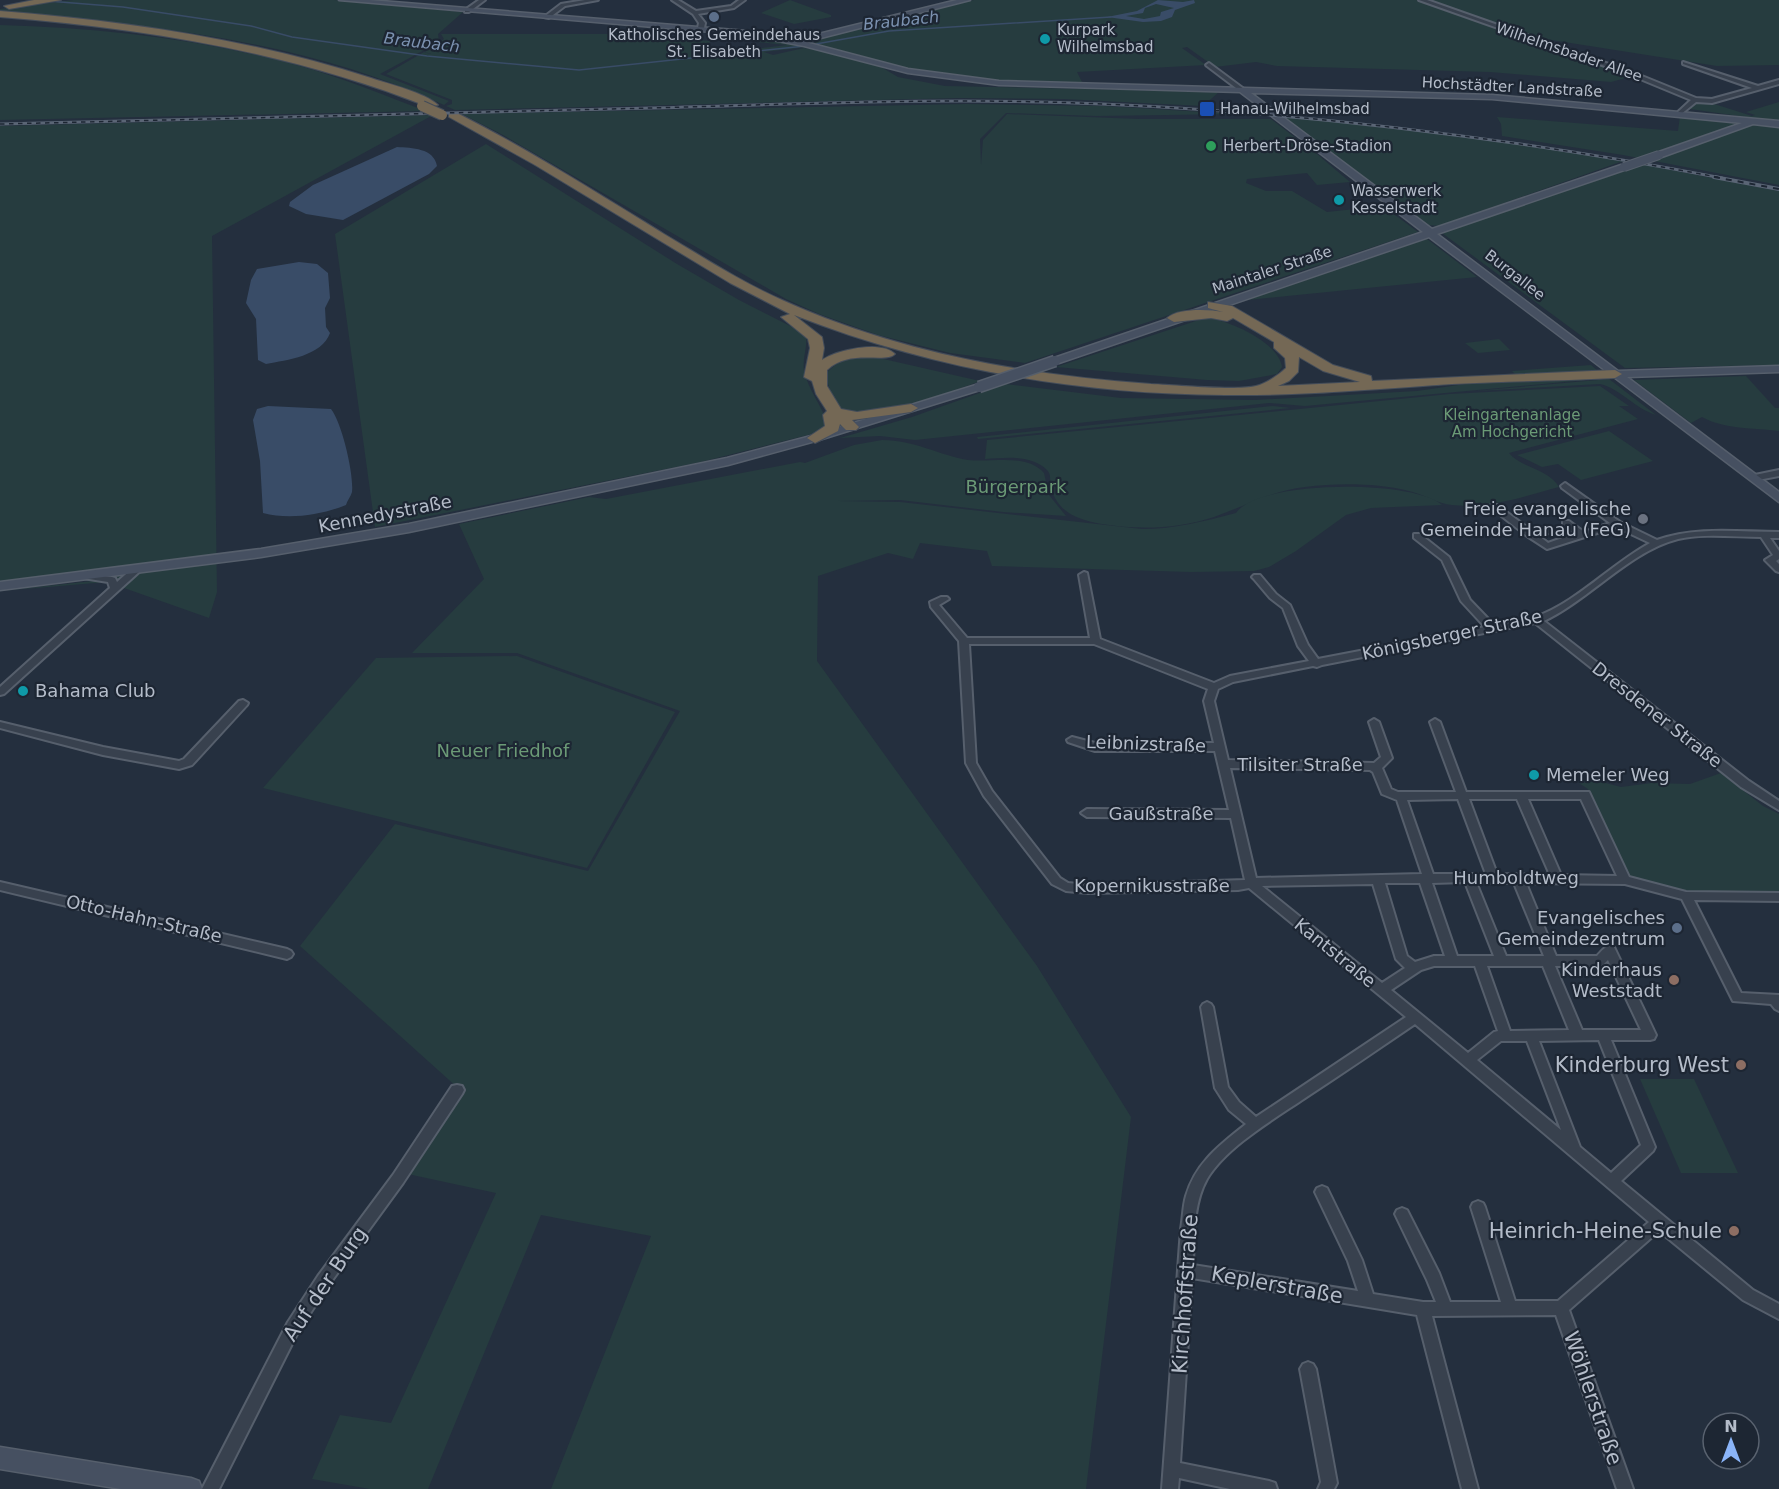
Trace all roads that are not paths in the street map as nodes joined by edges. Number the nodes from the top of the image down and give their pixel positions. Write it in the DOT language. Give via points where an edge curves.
graph roads {
  1 [pos="22,0"];
  2 [pos="56,0"];
  3 [pos="343,0"];
  4 [pos="482,0"];
  5 [pos="595,0"];
  6 [pos="676,0"];
  7 [pos="742,0"];
  8 [pos="966,0"];
  9 [pos="1422,0"];
  10 [pos="47,1"];
  11 [pos="0,3"];
  12 [pos="0,7"];
  13 [pos="467,11"];
  14 [pos="695,13"];
  15 [pos="0,14"];
  16 [pos="547,17"];
  17 [pos="0,23"];
  18 [pos="701,28"];
  19 [pos="795,42"];
  20 [pos="1685,63"];
  21 [pos="1209,66"];
  22 [pos="1230,80"];
  23 [pos="1779,82"];
  24 [pos="1758,88"];
  25 [pos="1216,90"];
  26 [pos="1242,90"];
  27 [pos="1695,100"];
  28 [pos="428,105"];
  29 [pos="1680,113"];
  30 [pos="448,115"];
  31 [pos="1778,115"];
  32 [pos="1720,117"];
  33 [pos="1755,122"];
  34 [pos="1779,124"];
  35 [pos="1733,129"];
  36 [pos="1431,233"];
  37 [pos="1235,298"];
  38 [pos="1213,305"];
  39 [pos="781,312"];
  40 [pos="1233,317"];
  41 [pos="1174,318"];
  42 [pos="930,363"];
  43 [pos="1779,369"];
  44 [pos="1615,374"];
  45 [pos="1549,377"];
  46 [pos="1432,380"];
  47 [pos="1186,390"];
  48 [pos="911,408"];
  49 [pos="833,413"];
  50 [pos="846,429"];
  51 [pos="815,438"];
  52 [pos="774,449"];
  53 [pos="1779,473"];
  54 [pos="1753,478"];
  55 [pos="1565,486"];
  56 [pos="1779,498"];
  57 [pos="1494,507"];
  58 [pos="1566,523"];
  59 [pos="1617,524"];
  60 [pos="1530,534"];
  61 [pos="1764,535"];
  62 [pos="1779,535"];
  63 [pos="1417,536"];
  64 [pos="1579,536"];
  65 [pos="1658,544"];
  66 [pos="1779,569"];
  67 [pos="136,570"];
  68 [pos="86,576"];
  69 [pos="1084,576"];
  70 [pos="1257,577"];
  71 [pos="0,586"];
  72 [pos="115,588"];
  73 [pos="944,599"];
  74 [pos="1537,620"];
  75 [pos="1492,629"];
  76 [pos="964,641"];
  77 [pos="1095,641"];
  78 [pos="1317,663"];
  79 [pos="1214,687"];
  80 [pos="1,689"];
  81 [pos="243,703"];
  82 [pos="1374,722"];
  83 [pos="1435,722"];
  84 [pos="0,725"];
  85 [pos="1072,740"];
  86 [pos="1220,747"];
  87 [pos="1224,765"];
  88 [pos="1376,767"];
  89 [pos="1401,796"];
  90 [pos="1461,796"];
  91 [pos="1521,796"];
  92 [pos="1779,806"];
  93 [pos="1086,813"];
  94 [pos="1236,814"];
  95 [pos="1469,878"];
  96 [pos="1493,878"];
  97 [pos="1518,878"];
  98 [pos="1557,878"];
  99 [pos="1427,879"];
  100 [pos="1625,879"];
  101 [pos="1378,881"];
  102 [pos="1252,884"];
  103 [pos="0,886"];
  104 [pos="1686,896"];
  105 [pos="1779,897"];
  106 [pos="287,954"];
  107 [pos="1453,961"];
  108 [pos="1479,961"];
  109 [pos="1502,961"];
  110 [pos="1550,961"];
  111 [pos="1414,968"];
  112 [pos="1382,990"];
  113 [pos="1779,1006"];
  114 [pos="1207,1007"];
  115 [pos="1416,1017"];
  116 [pos="1603,1035"];
  117 [pos="1506,1036"];
  118 [pos="1531,1036"];
  119 [pos="1578,1036"];
  120 [pos="1468,1060"];
  121 [pos="457,1090"];
  122 [pos="1256,1124"];
  123 [pos="1575,1151"];
  124 [pos="1611,1180"];
  125 [pos="1322,1192"];
  126 [pos="1478,1207"];
  127 [pos="1402,1214"];
  128 [pos="1659,1222"];
  129 [pos="1186,1270"];
  130 [pos="1368,1301"];
  131 [pos="1445,1308"];
  132 [pos="1510,1308"];
  133 [pos="1561,1308"];
  134 [pos="1423,1309"];
  135 [pos="1779,1312"];
  136 [pos="1308,1369"];
  137 [pos="0,1458"];
  138 [pos="1172,1469"];
  139 [pos="191,1489"];
  140 [pos="210,1489"];
  141 [pos="1170,1489"];
  142 [pos="1269,1489"];
  143 [pos="1326,1489"];
  144 [pos="1470,1489"];
  145 [pos="1625,1489"];
  1 -- 11 [label="highway"];
  2 -- 10 [label="highway"];
  3 -- 13 [label="main road"];
  4 -- 13 [label="street"];
  5 -- 16 [label="street" via="563,5"];
  6 -- 14 [label="street"];
  7 -- 14 [label="street" via="732,7"];
  8 -- 19 [label="main road"];
  9 -- 27 [label="street, Wilhelmsbader Allee" via="1631,73"];
  10 -- 12 [label="highway"];
  13 -- 16 [label="main road"];
  14 -- 18 [label="street"];
  15 -- 28 [label="highway" via="122,26 231,43 340,71"];
  16 -- 18 [label="main road"];
  17 -- 28 [label="highway" via="113,28 218,44 328,71"];
  18 -- 19 [label="main road"];
  19 -- 25 [label="main road, Hochstädter Landstraße" via="895,68 977,81"];
  20 -- 24 [label="street" via="1718,70 1716,74"];
  21 -- 22 [label="street, Burgallee"];
  22 -- 25 [label="street" via="1230,86"];
  22 -- 26 [label="street, Burgallee"];
  23 -- 24 [label="street"];
  24 -- 27 [label="street" via="1712,101"];
  25 -- 26 [label="main road, Hochstädter Landstraße"];
  26 -- 29 [label="main road, Hochstädter Landstraße" via="1492,97"];
  26 -- 36 [label="main road, Burgallee"];
  27 -- 29 [label="street"];
  28 -- 30 [label="highway, bridge"];
  29 -- 32 [label="main road, Hochstädter Landstraße"];
  30 -- 39 [label="highway" via="722,281"];
  30 -- 47 [label="highway" via="502,141 742,285 850,333 994,369 1096,384"];
  31 -- 33 [label="main road, Maintaler Straße"];
  32 -- 33 [label="main road, Hochstädter Landstraße"];
  32 -- 35 [label="main road"];
  33 -- 34 [label="main road, Hochstädter Landstraße"];
  33 -- 35 [label="main road, Maintaler Straße"];
  35 -- 36 [label="main road, Maintaler Straße, bridge"];
  36 -- 37 [label="main road, Maintaler Straße"];
  36 -- 44 [label="main road, Burgallee"];
  37 -- 38 [label="main road, Maintaler Straße"];
  37 -- 40 [label="highway" via="1229,307"];
  38 -- 40 [label="highway"];
  38 -- 41 [label="main road, Maintaler Straße"];
  39 -- 42 [label="highway" via="836,334"];
  39 -- 49 [label="highway" via="815,337 817,348 811,374"];
  40 -- 41 [label="highway" via="1211,314"];
  40 -- 46 [label="highway" via="1346,375"];
  40 -- 47 [label="highway" via="1286,350 1293,361 1291,372 1278,382 1263,386"];
  41 -- 48 [label="main road, Maintaler Straße, bridge"];
  42 -- 45 [label="highway" via="1064,386 1214,397 1376,391"];
  42 -- 49 [label="highway" via="865,352 831,360 820,369 818,378"];
  43 -- 44 [label="main road"];
  44 -- 45 [label="highway"];
  44 -- 54 [label="main road, Burgallee"];
  45 -- 46 [label="highway"];
  46 -- 47 [label="highway" via="1289,390"];
  48 -- 49 [label="highway" via="857,417"];
  48 -- 50 [label="main road, Maintaler Straße"];
  49 -- 50 [label="highway"];
  49 -- 51 [label="highway" via="833,428"];
  50 -- 51 [label="main road, Maintaler Straße"];
  51 -- 52 [label="main road, Maintaler Straße"];
  52 -- 67 [label="main road, Kennedystraße" via="410,528"];
  53 -- 54 [label="street"];
  54 -- 56 [label="main road, Burgallee"];
  55 -- 59 [label="street"];
  57 -- 60 [label="street"];
  58 -- 64 [label="street"];
  59 -- 64 [label="street"];
  59 -- 65 [label="street"];
  60 -- 64 [label="street" via="1548,530"];
  60 -- 64 [label="street" via="1547,546"];
  61 -- 62 [label="street, Königsberger Straße"];
  61 -- 65 [label="street, Königsberger Straße" via="1680,536"];
  61 -- 66 [label="street" via="1778,556 1770,560"];
  63 -- 75 [label="street" via="1446,560 1466,601"];
  65 -- 74 [label="street, Königsberger Straße"];
  67 -- 68 [label="main road, Kennedystraße"];
  67 -- 72 [label="street"];
  68 -- 71 [label="main road, Kennedystraße"];
  68 -- 72 [label="street" via="112,580"];
  69 -- 77 [label="street"];
  70 -- 78 [label="street" via="1287,607 1303,646"];
  72 -- 80 [label="street"];
  73 -- 76 [label="street" via="934,605"];
  74 -- 75 [label="street, Königsberger Straße"];
  74 -- 92 [label="street, Dresdener Straße" via="1745,784"];
  75 -- 78 [label="street, Königsberger Straße"];
  76 -- 77 [label="street"];
  76 -- 102 [label="street, Kopernikusstraße" via="971,763 988,793 1060,884 1088,889"];
  77 -- 79 [label="street"];
  78 -- 79 [label="street, Königsberger Straße" via="1230,679"];
  79 -- 86 [label="street" via="1209,701"];
  81 -- 84 [label="street" via="188,762 179,765"];
  82 -- 88 [label="street, Tilsiter Straße" via="1387,758"];
  83 -- 90 [label="street"];
  85 -- 86 [label="street, Leibnizstraße" via="1095,747"];
  86 -- 87 [label="street"];
  87 -- 88 [label="street, Tilsiter Straße"];
  87 -- 94 [label="street"];
  88 -- 89 [label="street, Tilsiter Straße" via="1386,791"];
  89 -- 90 [label="street"];
  89 -- 99 [label="street"];
  90 -- 91 [label="street"];
  90 -- 96 [label="street"];
  91 -- 98 [label="street"];
  91 -- 100 [label="street" via="1560,792 1586,795"];
  93 -- 94 [label="street, Gaußstraße"];
  94 -- 102 [label="street"];
  95 -- 96 [label="street, Humboldtweg"];
  95 -- 99 [label="street, Humboldtweg"];
  95 -- 109 [label="street"];
  96 -- 97 [label="street, Humboldtweg"];
  97 -- 98 [label="street, Humboldtweg"];
  97 -- 110 [label="street"];
  98 -- 100 [label="street, Humboldtweg"];
  99 -- 101 [label="street, Humboldtweg"];
  99 -- 107 [label="street"];
  100 -- 104 [label="street, Humboldtweg"];
  101 -- 102 [label="street, Humboldtweg"];
  101 -- 111 [label="street" via="1402,959"];
  102 -- 112 [label="street, Kantstraße"];
  103 -- 106 [label="street, Otto-Hahn-Straße"];
  104 -- 105 [label="street, Humboldtweg"];
  104 -- 113 [label="street" via="1737,998 1775,999"];
  107 -- 108 [label="street"];
  107 -- 111 [label="street" via="1427,962"];
  108 -- 109 [label="street"];
  108 -- 117 [label="street"];
  109 -- 110 [label="street"];
  110 -- 116 [label="street" via="1600,961 1610,950 1650,1035"];
  110 -- 119 [label="street"];
  111 -- 112 [label="street"];
  112 -- 115 [label="street, Kantstraße"];
  114 -- 122 [label="street" via="1224,1093"];
  115 -- 120 [label="street, Kantstraße"];
  115 -- 122 [label="street, Kirchhoffstraße"];
  116 -- 119 [label="street"];
  116 -- 124 [label="street" via="1648,1147"];
  117 -- 118 [label="street"];
  117 -- 120 [label="street" via="1498,1036"];
  118 -- 119 [label="street"];
  118 -- 123 [label="street"];
  120 -- 123 [label="street, Kantstraße"];
  121 -- 140 [label="street, Auf der Burg" via="293,1327"];
  122 -- 129 [label="street, Kirchhoffstraße" via="1215,1156 1201,1177 1191,1209"];
  123 -- 124 [label="street, Kantstraße"];
  124 -- 128 [label="street, Kantstraße"];
  125 -- 130 [label="street, Keplerstraße" via="1354,1260"];
  126 -- 132 [label="street"];
  127 -- 131 [label="street"];
  128 -- 133 [label="street"];
  128 -- 135 [label="street, Kantstraße" via="1748,1295"];
  129 -- 130 [label="street, Keplerstraße"];
  129 -- 138 [label="street, Kirchhoffstraße"];
  130 -- 134 [label="street, Keplerstraße"];
  131 -- 132 [label="street, Keplerstraße"];
  131 -- 134 [label="street, Keplerstraße"];
  132 -- 133 [label="street, Keplerstraße"];
  133 -- 145 [label="street, Wöhlerstraße"];
  134 -- 144 [label="street"];
  136 -- 143 [label="street" via="1329,1483"];
  137 -- 139 [label="main road"];
  138 -- 141 [label="street, Kirchhoffstraße"];
  138 -- 142 [label="street"];
}
